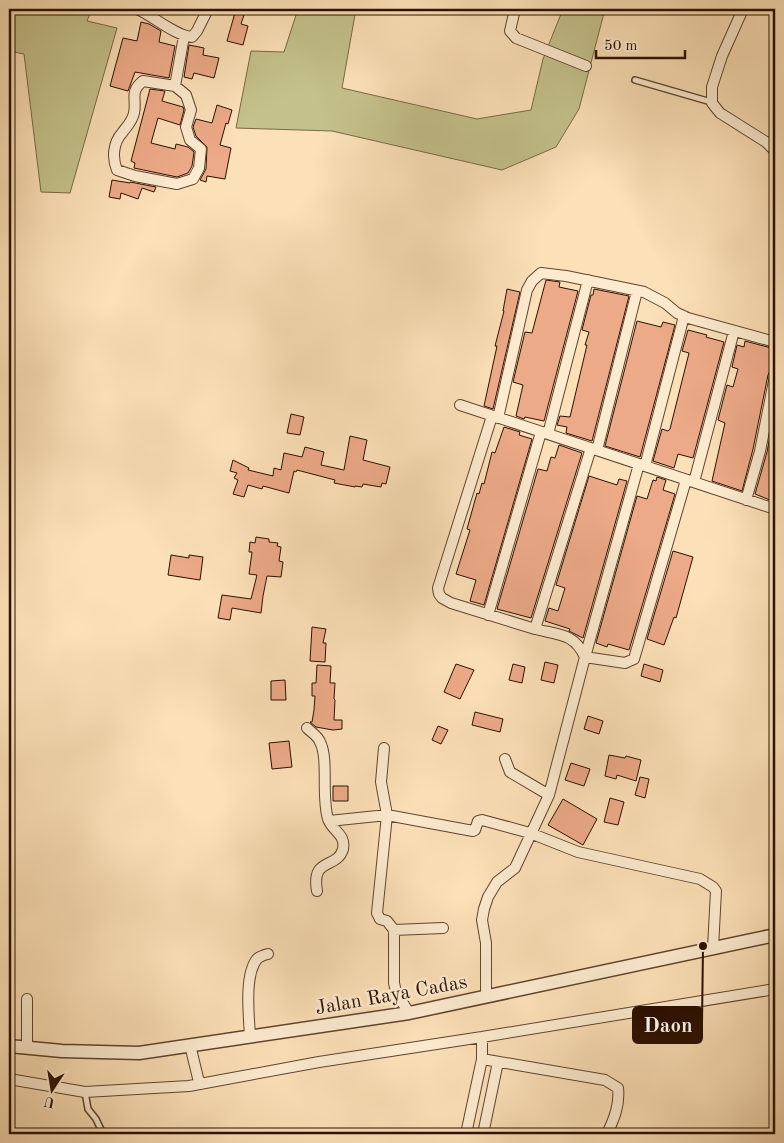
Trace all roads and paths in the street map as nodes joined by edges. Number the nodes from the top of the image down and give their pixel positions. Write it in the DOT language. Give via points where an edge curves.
graph roads {
  1 [pos="136,9"];
  2 [pos="207,9"];
  3 [pos="515,9"];
  4 [pos="743,9"];
  5 [pos="184,36"];
  6 [pos="586,66"];
  7 [pos="635,80"];
  8 [pos="175,86"];
  9 [pos="712,103"];
  10 [pos="775,150"];
  11 [pos="588,280"];
  12 [pos="637,291"];
  13 [pos="684,316"];
  14 [pos="734,331"];
  15 [pos="775,342"];
  16 [pos="775,376"];
  17 [pos="460,405"];
  18 [pos="495,417"];
  19 [pos="545,433"];
  20 [pos="594,449"];
  21 [pos="642,465"];
  22 [pos="690,481"];
  23 [pos="746,500"];
  24 [pos="775,509"];
  25 [pos="488,615"];
  26 [pos="535,629"];
  27 [pos="585,657"];
  28 [pos="306,728"];
  29 [pos="384,748"];
  30 [pos="505,759"];
  31 [pos="549,795"];
  32 [pos="387,815"];
  33 [pos="329,822"];
  34 [pos="530,834"];
  35 [pos="317,891"];
  36 [pos="442,928"];
  37 [pos="394,930"];
  38 [pos="775,935"];
  39 [pos="713,948"];
  40 [pos="268,954"];
  41 [pos="775,990"];
  42 [pos="486,995"];
  43 [pos="27,999"];
  44 [pos="409,1013"];
  45 [pos="250,1036"];
  46 [pos="482,1037"];
  47 [pos="9,1046"];
  48 [pos="27,1047"];
  49 [pos="191,1048"];
  50 [pos="482,1059"];
  51 [pos="498,1062"];
  52 [pos="9,1079"];
  53 [pos="200,1081"];
  54 [pos="85,1092"];
  55 [pos="103,1134"];
  56 [pos="466,1134"];
  57 [pos="482,1134"];
  58 [pos="606,1134"];
  1 -- 5 [label="street" via="150,14"];
  2 -- 5 [label="street" via="192,37"];
  3 -- 6 [label="street" via="510,31 516,38"];
  4 -- 9 [label="street" via="722,56 712,87"];
  5 -- 8 [label="street"];
  7 -- 9 [label="lane"];
  8 -- 8 [label="street" via="186,95 191,110 186,127 190,140 201,149 199,168 193,179 177,184 117,170 113,161 115,147 135,111 136,86 143,81"];
  9 -- 10 [label="street" via="720,113"];
  11 -- 12 [label="street"];
  11 -- 18 [label="street" via="541,273 532,281"];
  11 -- 19 [label="street"];
  12 -- 13 [label="street" via="665,302"];
  12 -- 20 [label="street"];
  13 -- 14 [label="street"];
  13 -- 21 [label="street"];
  14 -- 15 [label="street"];
  14 -- 22 [label="street"];
  16 -- 23 [label="street"];
  17 -- 18 [label="street"];
  18 -- 19 [label="street"];
  18 -- 25 [label="street" via="438,588 442,598 451,603"];
  19 -- 20 [label="street"];
  19 -- 25 [label="street"];
  20 -- 21 [label="street"];
  20 -- 26 [label="street"];
  21 -- 22 [label="street"];
  21 -- 27 [label="street"];
  22 -- 23 [label="street"];
  22 -- 27 [label="street" via="634,660 620,662"];
  23 -- 24 [label="street"];
  25 -- 26 [label="street"];
  26 -- 27 [label="street" via="571,638"];
  27 -- 31 [label="street"];
  28 -- 33 [label="street" via="320,742 324,753 324,801"];
  29 -- 32 [label="street" via="381,782"];
  30 -- 31 [label="street" via="510,772"];
  31 -- 34 [label="street"];
  32 -- 33 [label="street"];
  32 -- 34 [label="street" via="470,831 475,830 478,821 482,820"];
  32 -- 37 [label="street" via="377,913"];
  33 -- 35 [label="street" via="342,837 342,851 317,873"];
  34 -- 39 [label="street" via="578,852 700,879 713,886 717,900"];
  34 -- 42 [label="street" via="515,868 497,882 484,909"];
  36 -- 37 [label="street"];
  37 -- 44 [label="street" via="394,983"];
  38 -- 39 [label="street, Jalan Raya Cadas"];
  39 -- 42 [label="street, Jalan Raya Cadas"];
  40 -- 45 [label="street" via="258,959 254,966 248,995"];
  41 -- 46 [label="street"];
  42 -- 44 [label="street, Jalan Raya Cadas"];
  43 -- 48 [label="street"];
  44 -- 45 [label="street, Jalan Raya Cadas"];
  45 -- 49 [label="street, Jalan Raya Cadas"];
  46 -- 50 [label="street"];
  46 -- 53 [label="street"];
  47 -- 48 [label="street, Jalan Raya Cadas"];
  48 -- 49 [label="street, Jalan Raya Cadas" via="139,1053"];
  49 -- 53 [label="street"];
  50 -- 51 [label="street"];
  50 -- 56 [label="street"];
  51 -- 57 [label="street"];
  51 -- 58 [label="street" via="605,1080 612,1084 618,1088 619,1097"];
  52 -- 54 [label="street"];
  53 -- 54 [label="street" via="180,1087"];
  54 -- 55 [label="lane" via="88,1109"];
}
